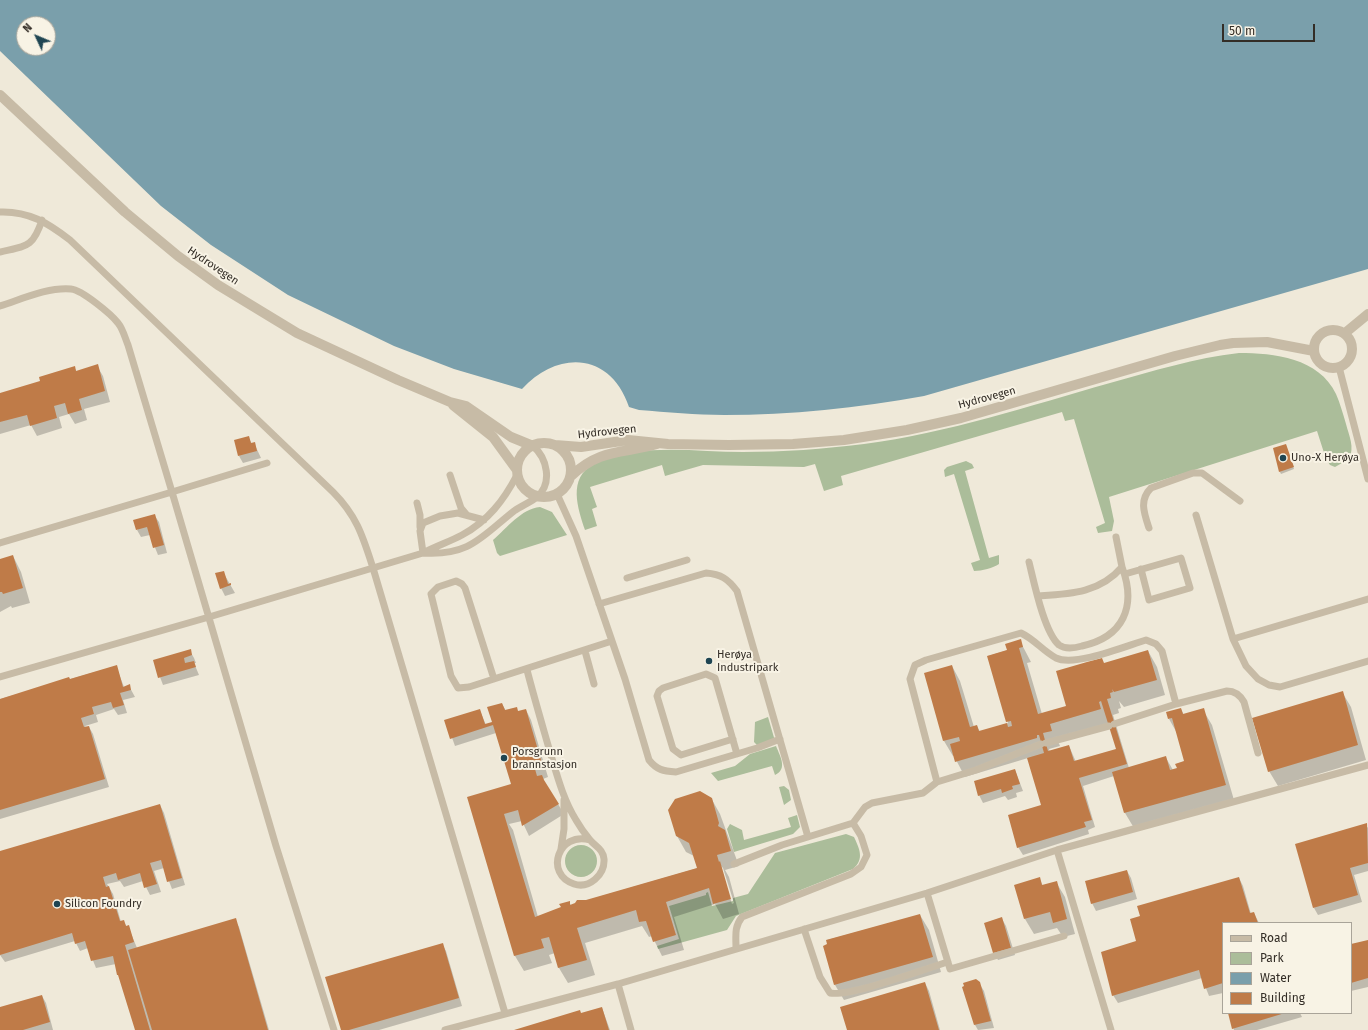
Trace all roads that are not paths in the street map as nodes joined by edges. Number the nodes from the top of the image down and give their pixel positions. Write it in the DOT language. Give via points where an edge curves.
graph roads {
  1 [pos="0,95"];
  2 [pos="0,212"];
  3 [pos="42,220"];
  4 [pos="0,252"];
  5 [pos="0,306"];
  6 [pos="1368,314"];
  7 [pos="1345,333"];
  8 [pos="1314,351"];
  9 [pos="1339,367"];
  10 [pos="450,402"];
  11 [pos="660,443"];
  12 [pos="533,446"];
  13 [pos="555,446"];
  14 [pos="267,462"];
  15 [pos="517,473"];
  16 [pos="450,475"];
  17 [pos="571,476"];
  18 [pos="1368,479"];
  19 [pos="172,492"];
  20 [pos="557,494"];
  21 [pos="537,497"];
  22 [pos="1240,501"];
  23 [pos="417,503"];
  24 [pos="466,514"];
  25 [pos="1196,515"];
  26 [pos="484,520"];
  27 [pos="420,527"];
  28 [pos="1149,528"];
  29 [pos="1116,537"];
  30 [pos="0,543"];
  31 [pos="423,553"];
  32 [pos="687,560"];
  33 [pos="1029,562"];
  34 [pos="373,568"];
  35 [pos="1141,570"];
  36 [pos="1123,571"];
  37 [pos="628,578"];
  38 [pos="1038,596"];
  39 [pos="1368,599"];
  40 [pos="599,604"];
  41 [pos="209,617"];
  42 [pos="1233,639"];
  43 [pos="612,641"];
  44 [pos="585,651"];
  45 [pos="1368,660"];
  46 [pos="527,670"];
  47 [pos="0,677"];
  48 [pos="494,679"];
  49 [pos="594,684"];
  50 [pos="1176,704"];
  51 [pos="733,739"];
  52 [pos="780,739"];
  53 [pos="1258,753"];
  54 [pos="737,754"];
  55 [pos="1368,765"];
  56 [pos="937,782"];
  57 [pos="563,794"];
  58 [pos="853,823"];
  59 [pos="808,837"];
  60 [pos="590,840"];
  61 [pos="561,849"];
  62 [pos="1057,850"];
  63 [pos="734,864"];
  64 [pos="927,892"];
  65 [pos="804,929"];
  66 [pos="1064,936"];
  67 [pos="736,948"];
  68 [pos="948,962"];
  69 [pos="618,984"];
  70 [pos="505,1014"];
  71 [pos="334,1030"];
  72 [pos="445,1030"];
  73 [pos="631,1030"];
  74 [pos="1111,1030"];
  1 -- 10 [label="street, Hydrovegen" via="125,212 218,285 297,333 344,357"];
  2 -- 3 [label="lane" via="19,212"];
  3 -- 4 [label="lane" via="31,243"];
  3 -- 34 [label="lane" via="70,240 344,504 363,535"];
  5 -- 19 [label="lane" via="47,292 72,289 81,292 111,315 119,324 128,345"];
  6 -- 7 [label="street"];
  7 -- 8 [label="street" via="1331,329 1324,332 1318,337"];
  7 -- 9 [label="street" via="1350,338 1352,352 1345,364"];
  8 -- 9 [label="street" via="1323,365"];
  8 -- 11 [label="street, Hydrovegen" via="1267,342 1220,345 961,418 863,437 772,445"];
  9 -- 18 [label="lane"];
  10 -- 12 [label="street, Hydrovegen" via="466,406 511,437"];
  10 -- 15 [label="street, Hydrovegen" via="493,437"];
  11 -- 13 [label="street, Hydrovegen" via="628,440 581,447"];
  11 -- 17 [label="street, Hydrovegen" via="600,456"];
  12 -- 13 [label="street, Hydrovegen" via="540,443"];
  12 -- 15 [label="street" via="521,456"];
  12 -- 21 [label="lane" via="543,460 547,477 544,488"];
  13 -- 17 [label="street" via="563,450 569,458"];
  14 -- 19 [label="lane"];
  15 -- 21 [label="street, Hydrovegen" via="524,488"];
  15 -- 26 [label="lane" via="505,498"];
  16 -- 24 [label="lane" via="461,508"];
  17 -- 20 [label="street, Hydrovegen"];
  19 -- 30 [label="lane"];
  19 -- 41 [label="lane"];
  20 -- 21 [label="street" via="548,498"];
  20 -- 40 [label="lane" via="576,536"];
  21 -- 31 [label="lane" via="468,546 444,554"];
  22 -- 28 [label="lane" via="1202,473 1193,473 1151,488 1146,493 1143,510"];
  23 -- 27 [label="lane"];
  24 -- 26 [label="lane"];
  24 -- 27 [label="lane" via="440,516"];
  25 -- 42 [label="lane"];
  26 -- 31 [label="lane" via="461,536"];
  27 -- 31 [label="lane"];
  29 -- 36 [label="lane"];
  31 -- 34 [label="lane"];
  32 -- 37 [label="lane"];
  33 -- 38 [label="lane"];
  34 -- 41 [label="lane"];
  34 -- 70 [label="lane"];
  35 -- 35 [label="lane" via="1182,558 1190,588 1150,600"];
  35 -- 36 [label="lane"];
  36 -- 38 [label="lane" via="1097,586 1067,594"];
  36 -- 38 [label="lane" via="1127,598 1123,620 1109,636 1092,644 1070,648 1059,645 1050,631"];
  39 -- 42 [label="lane"];
  40 -- 43 [label="lane"];
  40 -- 52 [label="lane" via="706,573 726,579 737,590"];
  41 -- 47 [label="lane"];
  41 -- 71 [label="lane" via="276,846"];
  42 -- 45 [label="lane" via="1246,666 1258,679 1280,687"];
  43 -- 44 [label="lane"];
  43 -- 54 [label="lane" via="649,760 655,767 662,771 676,772"];
  44 -- 46 [label="lane"];
  44 -- 49 [label="lane"];
  46 -- 48 [label="lane"];
  46 -- 57 [label="lane"];
  48 -- 48 [label="lane" via="469,687 458,688 455,684 431,594 438,587 456,581 465,588"];
  50 -- 53 [label="lane" via="1227,691 1237,693 1244,702"];
  50 -- 56 [label="lane" via="1043,744"];
  50 -- 56 [label="lane" via="1162,651 1156,644 1146,640 1080,659 1066,660 1058,658 1021,633 926,660 915,665 910,680"];
  51 -- 51 [label="lane" via="715,678 711,675 706,674 659,691 657,696 676,753 681,755"];
  51 -- 54 [label="lane"];
  52 -- 54 [label="lane"];
  52 -- 59 [label="lane"];
  55 -- 62 [label="lane"];
  56 -- 58 [label="lane" via="923,793 872,803"];
  57 -- 60 [label="lane"];
  57 -- 61 [label="lane"];
  58 -- 59 [label="lane"];
  58 -- 67 [label="lane" via="861,836 867,855 861,866 851,874 742,917 735,931"];
  59 -- 63 [label="lane"];
  60 -- 61 [label="lane" via="573,839"];
  60 -- 61 [label="lane" via="602,852 603,864 599,876 584,885 574,884 560,874 557,857"];
  62 -- 64 [label="lane"];
  62 -- 74 [label="lane"];
  64 -- 65 [label="lane"];
  64 -- 68 [label="lane"];
  65 -- 67 [label="lane"];
  65 -- 68 [label="lane" via="820,977 830,993 843,994"];
  66 -- 68 [label="lane" via="950,969"];
  67 -- 69 [label="lane"];
  69 -- 70 [label="lane"];
  69 -- 73 [label="lane"];
  70 -- 72 [label="lane"];
}
